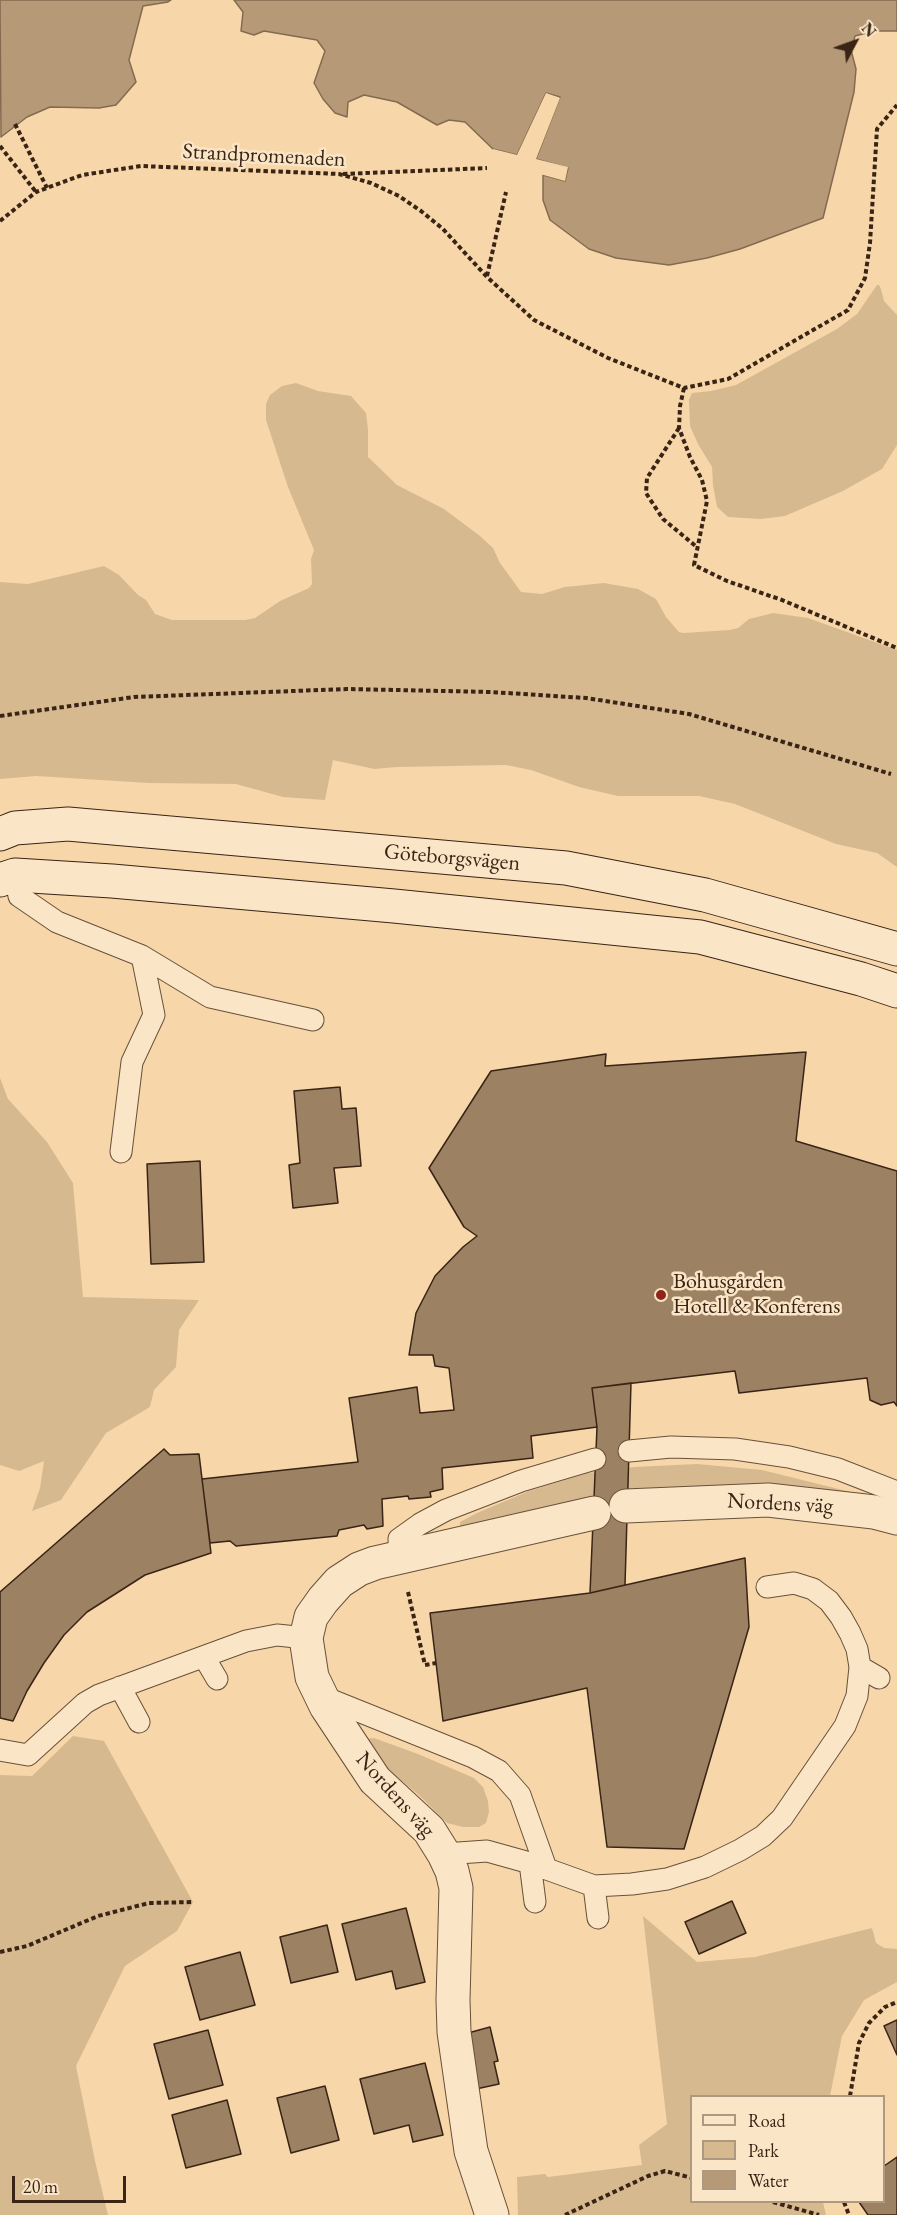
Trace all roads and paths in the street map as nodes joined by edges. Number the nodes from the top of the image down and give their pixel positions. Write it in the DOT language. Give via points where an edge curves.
graph roads {
  1 [pos="897,105"];
  2 [pos="15,125"];
  3 [pos="0,146"];
  4 [pos="487,168"];
  5 [pos="339,174"];
  6 [pos="47,188"];
  7 [pos="36,192"];
  8 [pos="506,192"];
  9 [pos="0,221"];
  10 [pos="487,277"];
  11 [pos="684,388"];
  12 [pos="679,428"];
  13 [pos="698,548"];
  14 [pos="897,648"];
  15 [pos="0,716"];
  16 [pos="891,774"];
  17 [pos="0,834"];
  18 [pos="7,878"];
  19 [pos="897,950"];
  20 [pos="142,956"];
  21 [pos="897,991"];
  22 [pos="313,1020"];
  23 [pos="121,1152"];
  24 [pos="628,1451"];
  25 [pos="595,1459"];
  26 [pos="897,1492"];
  27 [pos="626,1506"];
  28 [pos="594,1513"];
  29 [pos="897,1518"];
  30 [pos="400,1558"];
  31 [pos="767,1587"];
  32 [pos="306,1638"];
  33 [pos="204,1657"];
  34 [pos="436,1663"];
  35 [pos="860,1667"];
  36 [pos="879,1678"];
  37 [pos="216,1679"];
  38 [pos="120,1687"];
  39 [pos="321,1696"];
  40 [pos="139,1722"];
  41 [pos="0,1750"];
  42 [pos="444,1854"];
  43 [pos="538,1865"];
  44 [pos="594,1886"];
  45 [pos="193,1902"];
  46 [pos="535,1902"];
  47 [pos="598,1918"];
  48 [pos="0,1952"];
  49 [pos="897,2002"];
  50 [pos="850,2095"];
  51 [pos="690,2178"];
  52 [pos="777,2203"];
  53 [pos="848,2214"];
  54 [pos="492,2215"];
  55 [pos="565,2215"];
  56 [pos="819,2215"];
  57 [pos="840,2215"];
  1 -- 11 [label="path" via="877,129 865,278 848,310 728,379"];
  2 -- 6 [label="path"];
  3 -- 7 [label="path"];
  4 -- 5 [label="path"];
  5 -- 6 [label="path, Strandpromenaden" via="141,166 82,175"];
  5 -- 10 [label="path, Strandpromenaden" via="371,183 421,211"];
  6 -- 7 [label="path, Strandpromenaden"];
  7 -- 9 [label="path, Strandpromenaden"];
  8 -- 10 [label="path"];
  10 -- 11 [label="path, Strandpromenaden" via="534,320 608,358"];
  11 -- 12 [label="path"];
  12 -- 13 [label="path" via="707,501"];
  12 -- 13 [label="path" via="647,478 646,493 663,519"];
  13 -- 14 [label="path" via="694,565"];
  15 -- 16 [label="path" via="135,697 347,689 503,692 586,698 689,714"];
  17 -- 19 [label="main road, Göteborgsvägen" via="15,828 68,824 566,868 705,895"];
  18 -- 20 [label="lane" via="19,896 57,922"];
  18 -- 21 [label="main road" via="112,881 700,937"];
  20 -- 22 [label="lane" via="210,997"];
  20 -- 23 [label="lane" via="154,1016 132,1062"];
  24 -- 26 [label="lane" via="671,1447 735,1449 789,1457 838,1469"];
  25 -- 30 [label="lane" via="521,1481 446,1510 399,1539"];
  27 -- 29 [label="main road, Nordens väg" via="768,1500"];
  28 -- 30 [label="main road, Nordens väg"];
  30 -- 32 [label="main road, Nordens väg" via="359,1569 339,1582 311,1617"];
  30 -- 34 [label="path" via="425,1665"];
  31 -- 35 [label="lane" via="794,1582 829,1601 850,1633"];
  32 -- 33 [label="lane" via="277,1635 246,1641"];
  32 -- 39 [label="main road, Nordens väg" via="312,1677"];
  33 -- 37 [label="lane"];
  33 -- 38 [label="lane"];
  35 -- 36 [label="lane"];
  35 -- 44 [label="lane" via="857,1696 845,1726 782,1818 763,1836 722,1859 667,1879"];
  38 -- 40 [label="lane"];
  38 -- 41 [label="lane" via="85,1703 28,1755"];
  39 -- 42 [label="main road, Nordens väg" via="375,1780 429,1830"];
  39 -- 43 [label="lane" via="500,1772 520,1795"];
  42 -- 43 [label="lane" via="487,1851"];
  42 -- 54 [label="main road, Nordens väg" via="456,1888 454,2032 471,2151"];
  43 -- 44 [label="lane"];
  43 -- 46 [label="lane"];
  44 -- 47 [label="lane"];
  45 -- 48 [label="path" via="149,1903 98,1916 27,1946"];
  49 -- 50 [label="path" via="869,2022 859,2043"];
  51 -- 55 [label="path" via="664,2171"];
  52 -- 56 [label="path"];
  53 -- 57 [label="path"];
}
